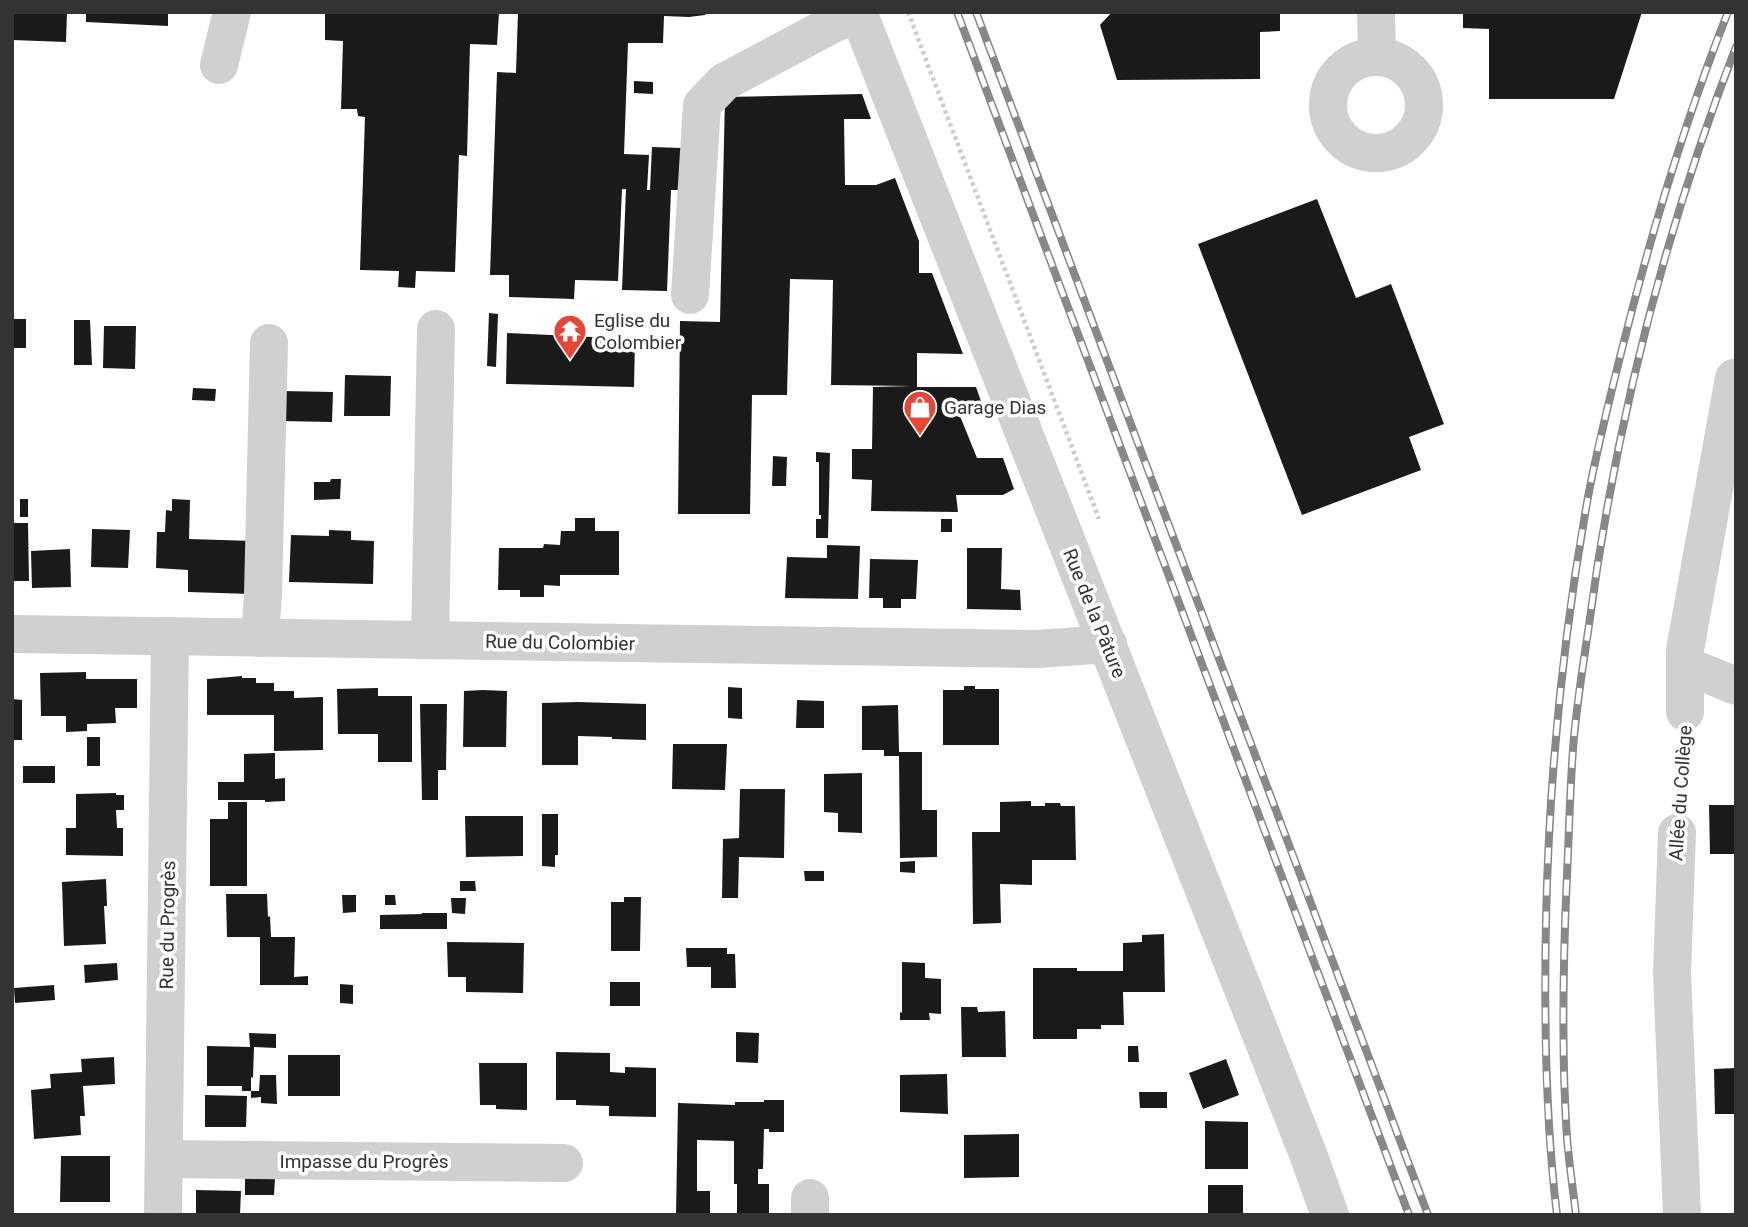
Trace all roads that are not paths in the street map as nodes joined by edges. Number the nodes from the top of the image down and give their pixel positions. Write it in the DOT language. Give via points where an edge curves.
graph roads {
  1 [pos="232,12"];
  2 [pos="1376,12"];
  3 [pos="858,13"];
  4 [pos="1377,57"];
  5 [pos="219,65"];
  6 [pos="690,295"];
  7 [pos="436,329"];
  8 [pos="269,343"];
  9 [pos="1736,378"];
  10 [pos="12,634"];
  11 [pos="170,636"];
  12 [pos="260,638"];
  13 [pos="430,640"];
  14 [pos="1108,644"];
  15 [pos="1685,665"];
  16 [pos="1736,686"];
  17 [pos="1685,712"];
  18 [pos="1677,833"];
  19 [pos="164,1159"];
  20 [pos="564,1163"];
  21 [pos="163,1215"];
  22 [pos="1330,1215"];
  23 [pos="1682,1215"];
  1 -- 5 [label="street"];
  2 -- 4 [label="street"];
  3 -- 6 [label="street" via="724,82 702,105"];
  3 -- 14 [label="street, Rue de la Pâture"];
  7 -- 13 [label="street"];
  8 -- 12 [label="street"];
  9 -- 15 [label="street, Allée du Collège"];
  10 -- 11 [label="street, Rue du Colombier"];
  11 -- 12 [label="street, Rue du Colombier"];
  11 -- 19 [label="street, Rue du Progrès"];
  12 -- 13 [label="street, Rue du Colombier"];
  13 -- 14 [label="street, Rue du Colombier" via="1037,649"];
  14 -- 22 [label="street, Rue de la Pâture"];
  15 -- 16 [label="street"];
  15 -- 17 [label="street, Allée du Collège"];
  18 -- 23 [label="street, Allée du Collège" via="1672,974"];
  19 -- 20 [label="street, Impasse du Progrès"];
  19 -- 21 [label="street, Rue du Progrès"];
}
